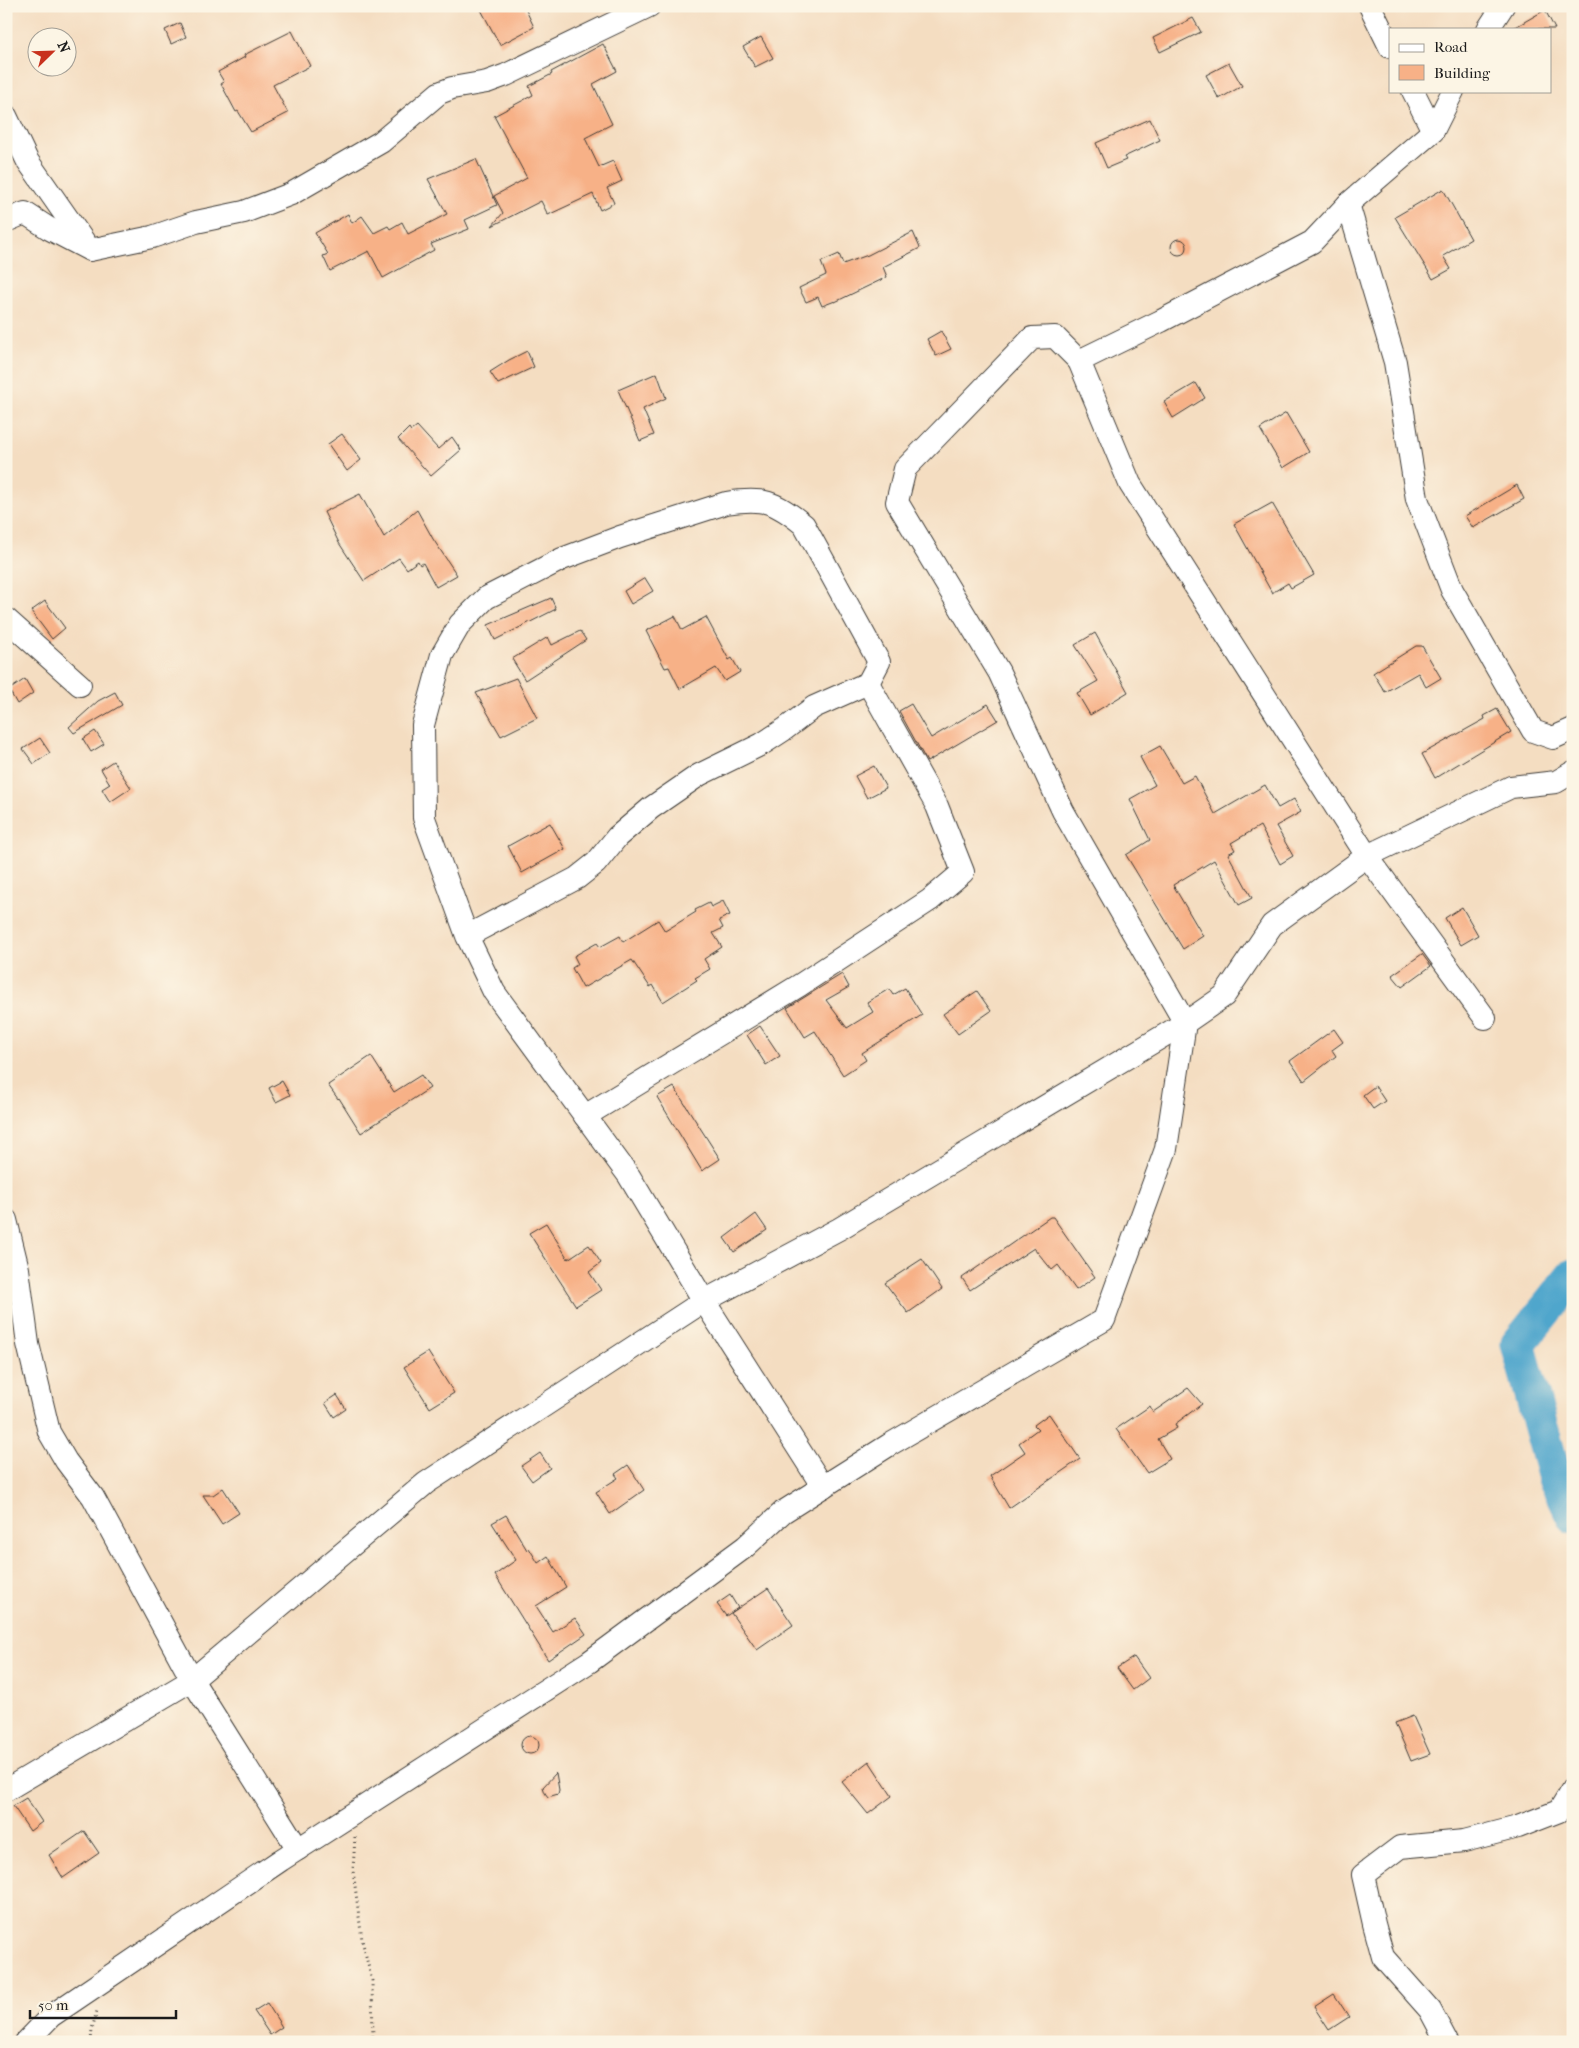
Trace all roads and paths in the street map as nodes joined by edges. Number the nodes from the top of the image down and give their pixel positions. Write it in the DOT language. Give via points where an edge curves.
graph roads {
  1 [pos="649,6"];
  2 [pos="1370,6"];
  3 [pos="1503,6"];
  4 [pos="1489,28"];
  5 [pos="1389,44"];
  6 [pos="1414,92"];
  7 [pos="1452,92"];
  8 [pos="6,116"];
  9 [pos="1433,130"];
  10 [pos="1348,204"];
  11 [pos="6,221"];
  12 [pos="90,250"];
  13 [pos="1079,361"];
  14 [pos="6,619"];
  15 [pos="868,684"];
  16 [pos="80,685"];
  17 [pos="1573,729"];
  18 [pos="1573,772"];
  19 [pos="1367,856"];
  20 [pos="467,936"];
  21 [pos="1485,1018"];
  22 [pos="1185,1023"];
  23 [pos="585,1116"];
  24 [pos="6,1220"];
  25 [pos="704,1301"];
  26 [pos="823,1487"];
  27 [pos="192,1680"];
  28 [pos="1573,1788"];
  29 [pos="6,1790"];
  30 [pos="356,1812"];
  31 [pos="298,1849"];
  32 [pos="26,2042"];
  33 [pos="374,2042"];
  34 [pos="1447,2042"];
  1 -- 12 [label="street" via="506,75 439,93 381,142 291,194 244,212"];
  2 -- 5 [label="street"];
  3 -- 4 [label="street"];
  6 -- 9 [label="street"];
  7 -- 9 [label="street"];
  8 -- 12 [label="street" via="27,160"];
  9 -- 10 [label="street"];
  10 -- 13 [label="street" via="1312,242"];
  10 -- 17 [label="street" via="1395,362 1417,499 1452,590 1533,731 1553,738"];
  11 -- 12 [label="street" via="25,213"];
  13 -- 19 [label="street" via="1130,484"];
  13 -- 22 [label="street" via="1055,337 1032,338 905,469 897,502 999,672 1063,811"];
  14 -- 16 [label="street"];
  15 -- 20 [label="street" via="814,707 762,744 699,775 651,808 577,878"];
  15 -- 20 [label="street" via="879,662 804,524 773,502 743,500 726,503 620,537 562,559 486,598 460,624 442,655 423,725 424,818"];
  15 -- 23 [label="street" via="937,806 963,872 930,900 800,986"];
  18 -- 19 [label="street" via="1556,782 1511,787"];
  19 -- 21 [label="street"];
  19 -- 22 [label="street" via="1272,926 1224,996"];
  20 -- 23 [label="street" via="494,992"];
  22 -- 25 [label="street" via="839,1229"];
  22 -- 26 [label="street" via="1166,1149 1104,1320"];
  23 -- 25 [label="street" via="629,1176"];
  24 -- 27 [label="street" via="18,1269 28,1344 49,1432 93,1497"];
  25 -- 26 [label="street"];
  25 -- 27 [label="street" via="426,1483"];
  26 -- 30 [label="street" via="783,1512 745,1547 589,1662"];
  27 -- 29 [label="street"];
  27 -- 31 [label="street"];
  28 -- 34 [label="street" via="1558,1811 1518,1828 1464,1841 1400,1847 1364,1874 1383,1956 1430,2010"];
  30 -- 31 [label="street"];
  30 -- 33 [label="path" via="353,1870 362,1940 372,1981"];
  31 -- 32 [label="street" via="51,2016"];
}
